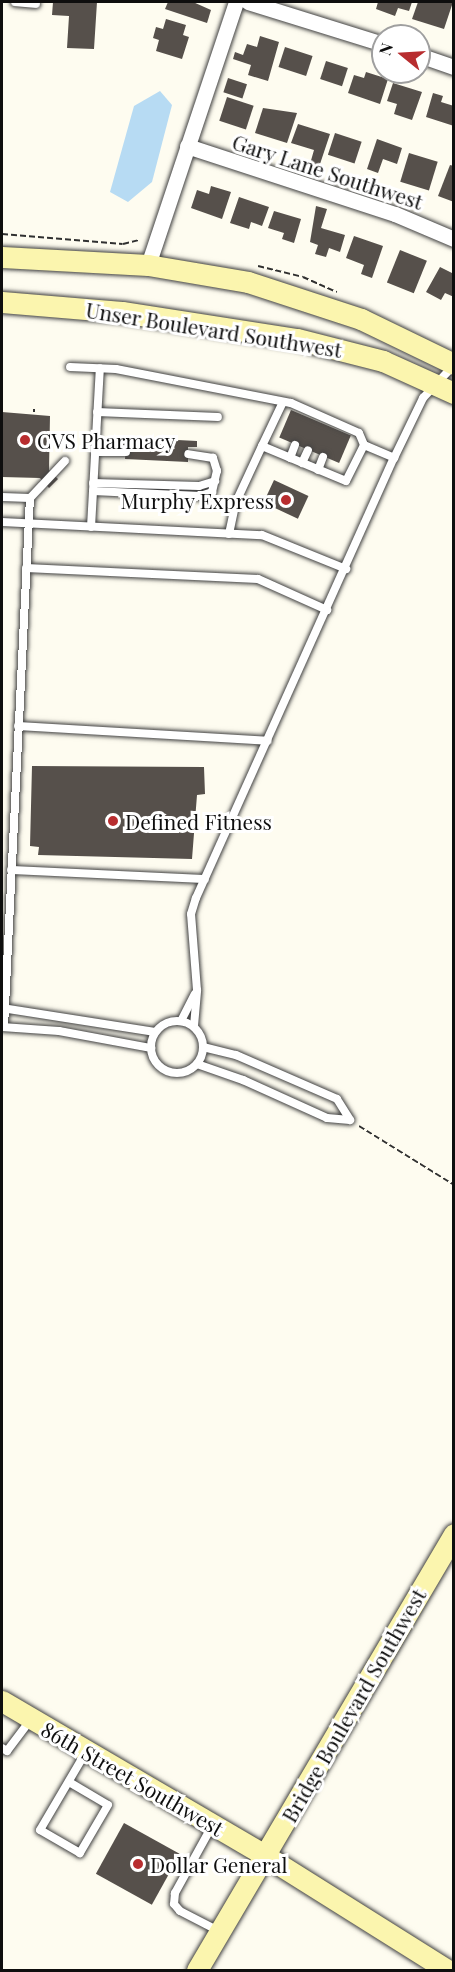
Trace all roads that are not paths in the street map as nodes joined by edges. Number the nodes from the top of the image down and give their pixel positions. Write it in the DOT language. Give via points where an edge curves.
graph roads {
  1 [pos="15,2"];
  2 [pos="236,2"];
  3 [pos="248,2"];
  4 [pos="36,4"];
  5 [pos="371,40"];
  6 [pos="431,59"];
  7 [pos="453,67"];
  8 [pos="187,146"];
  9 [pos="453,239"];
  10 [pos="2,257"];
  11 [pos="148,265"];
  12 [pos="2,302"];
  13 [pos="453,364"];
  14 [pos="70,367"];
  15 [pos="100,368"];
  16 [pos="445,388"];
  17 [pos="282,404"];
  18 [pos="98,412"];
  19 [pos="218,417"];
  20 [pos="296,445"];
  21 [pos="363,445"];
  22 [pos="262,446"];
  23 [pos="308,450"];
  24 [pos="95,452"];
  25 [pos="126,452"];
  26 [pos="188,454"];
  27 [pos="324,457"];
  28 [pos="290,458"];
  29 [pos="394,458"];
  30 [pos="65,461"];
  31 [pos="302,463"];
  32 [pos="318,470"];
  33 [pos="93,487"];
  34 [pos="2,496"];
  35 [pos="30,498"];
  36 [pos="2,522"];
  37 [pos="28,523"];
  38 [pos="91,526"];
  39 [pos="229,534"];
  40 [pos="26,568"];
  41 [pos="346,569"];
  42 [pos="327,610"];
  43 [pos="18,726"];
  44 [pos="268,741"];
  45 [pos="11,870"];
  46 [pos="205,879"];
  47 [pos="197,990"];
  48 [pos="3,1008"];
  49 [pos="182,1021"];
  50 [pos="194,1026"];
  51 [pos="3,1027"];
  52 [pos="155,1032"];
  53 [pos="203,1047"];
  54 [pos="151,1048"];
  55 [pos="197,1064"];
  56 [pos="453,1534"];
  57 [pos="2,1701"];
  58 [pos="32,1718"];
  59 [pos="2,1748"];
  60 [pos="87,1751"];
  61 [pos="69,1782"];
  62 [pos="212,1825"];
  63 [pos="264,1855"];
  64 [pos="220,1932"];
  65 [pos="197,1971"];
  66 [pos="447,1971"];
  1 -- 4 [label="lane"];
  2 -- 8 [label="street"];
  3 -- 5 [label="street"];
  6 -- 7 [label="street"];
  8 -- 9 [label="street, Gary Lane Southwest" via="395,214"];
  8 -- 11 [label="street"];
  10 -- 11 [label="street, Unser Boulevard Southwest"];
  11 -- 13 [label="street, Unser Boulevard Southwest" via="248,282 317,304 361,319"];
  12 -- 16 [label="street, Unser Boulevard Southwest" via="122,312 297,339 383,361"];
  13 -- 16 [label="lane"];
  14 -- 15 [label="lane"];
  15 -- 17 [label="lane"];
  15 -- 18 [label="lane"];
  16 -- 29 [label="lane" via="423,398"];
  17 -- 21 [label="lane" via="291,403 359,433"];
  17 -- 22 [label="lane"];
  18 -- 19 [label="lane"];
  18 -- 24 [label="lane"];
  20 -- 28 [label="lane"];
  21 -- 29 [label="lane"];
  21 -- 32 [label="lane" via="346,481"];
  22 -- 28 [label="lane"];
  22 -- 39 [label="lane" via="236,502"];
  23 -- 31 [label="lane"];
  24 -- 25 [label="lane"];
  24 -- 33 [label="lane"];
  26 -- 33 [label="lane" via="213,458 217,471 212,492 200,496"];
  27 -- 32 [label="lane"];
  28 -- 31 [label="lane"];
  29 -- 41 [label="lane"];
  30 -- 35 [label="lane"];
  31 -- 32 [label="lane"];
  33 -- 38 [label="lane"];
  34 -- 35 [label="lane"];
  35 -- 37 [label="lane"];
  36 -- 37 [label="lane"];
  37 -- 38 [label="lane"];
  37 -- 40 [label="lane"];
  38 -- 39 [label="lane"];
  39 -- 41 [label="lane" via="262,536"];
  40 -- 42 [label="lane" via="258,579"];
  40 -- 43 [label="lane"];
  41 -- 42 [label="lane"];
  42 -- 44 [label="lane"];
  43 -- 44 [label="lane"];
  43 -- 45 [label="lane"];
  44 -- 46 [label="lane"];
  45 -- 46 [label="lane"];
  45 -- 48 [label="lane"];
  46 -- 47 [label="lane" via="191,914"];
  47 -- 49 [label="lane"];
  47 -- 50 [label="lane"];
  48 -- 51 [label="lane"];
  48 -- 52 [label="lane"];
  49 -- 50 [label="lane"];
  49 -- 52 [label="lane" via="167,1022"];
  50 -- 53 [label="lane"];
  51 -- 54 [label="lane" via="59,1031"];
  52 -- 54 [label="lane"];
  53 -- 55 [label="lane"];
  53 -- 55 [label="lane" via="236,1055 337,1099 350,1120 327,1118"];
  54 -- 55 [label="lane" via="157,1064 172,1073"];
  56 -- 63 [label="street, Bridge Boulevard Southwest"];
  57 -- 58 [label="street, 86th Street Southwest"];
  58 -- 59 [label="lane" via="7,1751"];
  58 -- 60 [label="street, 86th Street Southwest"];
  60 -- 61 [label="lane"];
  60 -- 62 [label="street, 86th Street Southwest"];
  61 -- 61 [label="lane" via="40,1830 80,1853 108,1805"];
  62 -- 63 [label="street, 86th Street Southwest"];
  62 -- 64 [label="lane" via="175,1893 174,1904"];
  63 -- 64 [label="street, Bridge Boulevard Southwest"];
  63 -- 66 [label="street, 86th Street Southwest"];
  64 -- 65 [label="street, Bridge Boulevard Southwest"];
}
